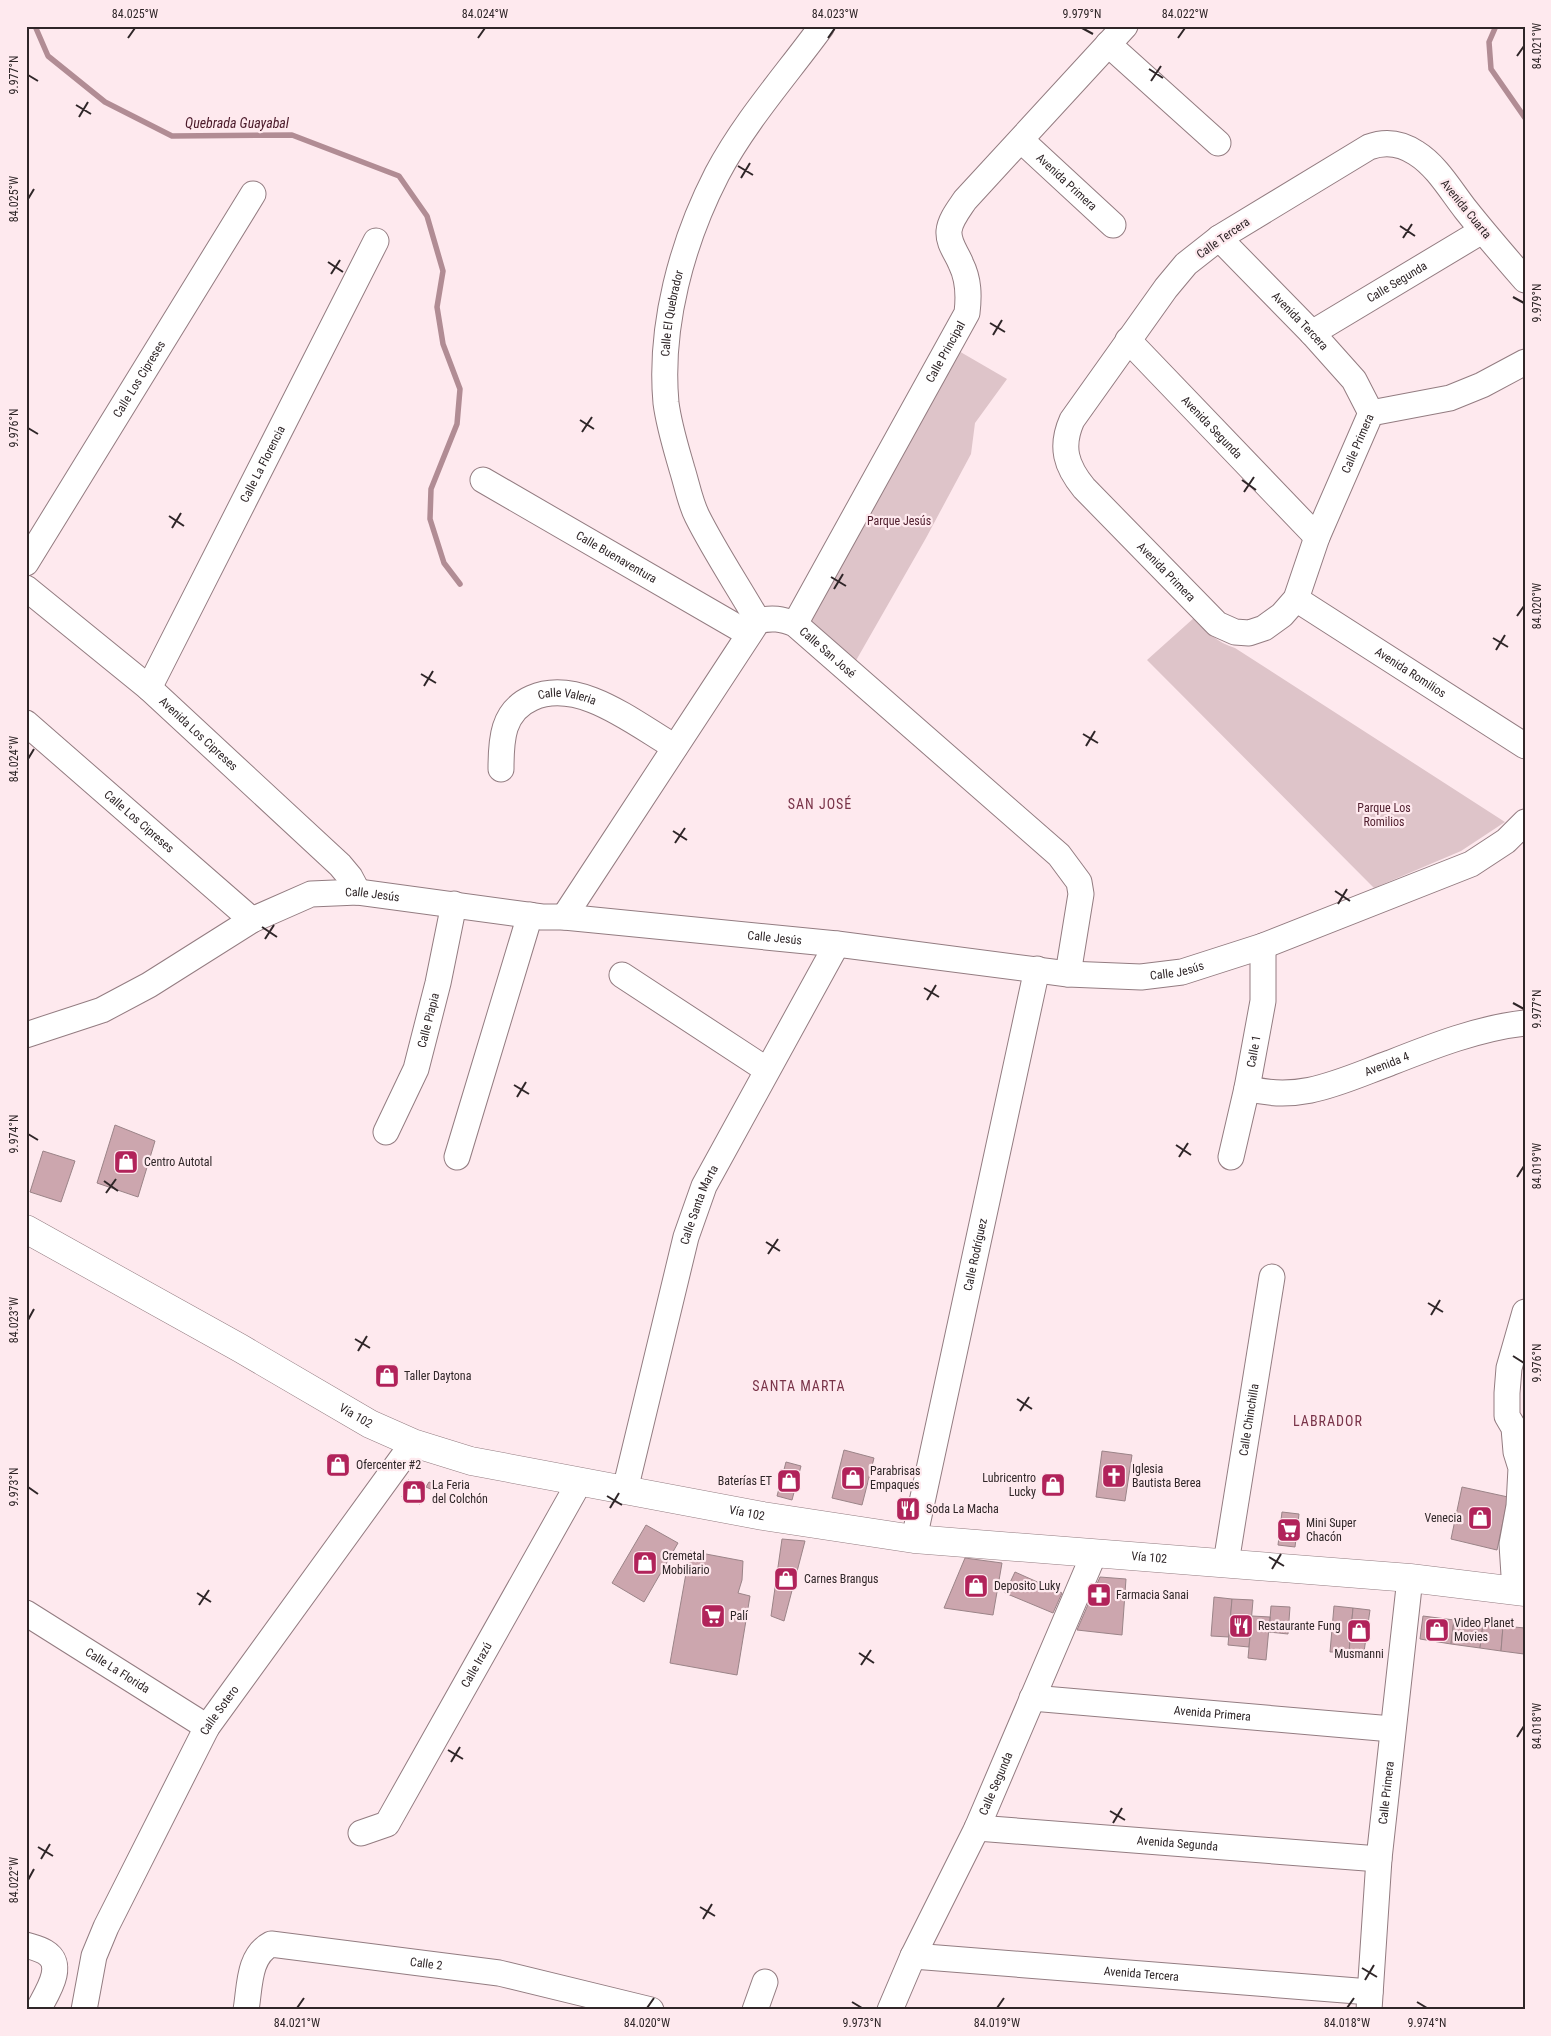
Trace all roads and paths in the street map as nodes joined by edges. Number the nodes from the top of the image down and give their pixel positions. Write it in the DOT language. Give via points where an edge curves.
graph roads {
  1 [pos="822,26"];
  2 [pos="1125,26"];
  3 [pos="1108,44"];
  4 [pos="1021,140"];
  5 [pos="1218,144"];
  6 [pos="1400,145"];
  7 [pos="253,194"];
  8 [pos="1113,225"];
  9 [pos="1482,230"];
  10 [pos="1218,238"];
  11 [pos="376,241"];
  12 [pos="1525,280"];
  13 [pos="1312,333"];
  14 [pos="1128,340"];
  15 [pos="1525,362"];
  16 [pos="1371,413"];
  17 [pos="1065,445"];
  18 [pos="483,480"];
  19 [pos="1317,537"];
  20 [pos="26,564"];
  21 [pos="26,588"];
  22 [pos="1296,599"];
  23 [pos="795,624"];
  24 [pos="754,627"];
  25 [pos="149,688"];
  26 [pos="26,723"];
  27 [pos="1525,746"];
  28 [pos="675,748"];
  29 [pos="501,769"];
  30 [pos="1525,822"];
  31 [pos="358,892"];
  32 [pos="454,904"];
  33 [pos="530,915"];
  34 [pos="564,917"];
  35 [pos="252,920"];
  36 [pos="837,944"];
  37 [pos="1263,946"];
  38 [pos="1037,969"];
  39 [pos="1068,974"];
  40 [pos="622,975"];
  41 [pos="1525,1023"];
  42 [pos="26,1035"];
  43 [pos="767,1070"];
  44 [pos="1247,1088"];
  45 [pos="386,1132"];
  46 [pos="457,1156"];
  47 [pos="1231,1158"];
  48 [pos="26,1229"];
  49 [pos="1272,1277"];
  50 [pos="1525,1312"];
  51 [pos="1519,1428"];
  52 [pos="413,1443"];
  53 [pos="580,1481"];
  54 [pos="626,1490"];
  55 [pos="914,1539"];
  56 [pos="1094,1554"];
  57 [pos="1226,1563"];
  58 [pos="1410,1578"];
  59 [pos="1520,1592"];
  60 [pos="26,1613"];
  61 [pos="1032,1698"];
  62 [pos="207,1727"];
  63 [pos="1392,1729"];
  64 [pos="977,1828"];
  65 [pos="361,1833"];
  66 [pos="1379,1860"];
  67 [pos="26,1945"];
  68 [pos="913,1956"];
  69 [pos="765,1982"];
  70 [pos="1370,2001"];
  71 [pos="38,2010"];
  72 [pos="84,2010"];
  73 [pos="246,2010"];
  74 [pos="651,2010"];
  75 [pos="755,2010"];
  76 [pos="890,2010"];
  1 -- 24 [label="street, Calle El Quebrador" via="741,135 718,173 683,263 666,338 666,405 696,515"];
  2 -- 3 [label="street, Calle Principal"];
  3 -- 4 [label="street, Calle Principal"];
  3 -- 5 [label="street"];
  4 -- 8 [label="street, Avenida Primera"];
  4 -- 23 [label="street, Calle Principal" via="965,200 953,219 949,231 952,247 968,281 967,313"];
  6 -- 9 [label="street, Avenida Cuarta" via="1431,165"];
  6 -- 10 [label="street, Calle Tercera" via="1382,143 1369,147"];
  7 -- 20 [label="street, Calle Los Cipreses"];
  9 -- 12 [label="street, Avenida Cuarta"];
  9 -- 13 [label="street, Calle Segunda"];
  10 -- 13 [label="street, Avenida Tercera"];
  10 -- 14 [label="street, Calle Tercera" via="1186,264"];
  11 -- 25 [label="street, Calle La Florencia"];
  13 -- 16 [label="street, Avenida Tercera" via="1354,380"];
  14 -- 17 [label="street, Calle Tercera" via="1072,420"];
  14 -- 19 [label="street, Avenida Segunda"];
  15 -- 16 [label="street, Calle Primera" via="1450,398"];
  16 -- 19 [label="street, Calle Primera"];
  17 -- 22 [label="street, Avenida Primera" via="1068,463 1084,488 1217,624 1235,632 1249,633 1264,628 1282,615"];
  18 -- 24 [label="street, Calle Buenaventura"];
  19 -- 22 [label="street, Calle Primera"];
  21 -- 25 [label="street, Avenida Los Cipreses"];
  22 -- 27 [label="street, Avenida Romilios"];
  23 -- 24 [label="street, Calle San José" via="770,618"];
  23 -- 39 [label="street, Calle San José" via="1070,868 1081,894"];
  24 -- 28 [label="street"];
  25 -- 31 [label="street, Avenida Los Cipreses" via="340,865"];
  26 -- 35 [label="street, Calle Los Cipreses"];
  28 -- 29 [label="street, Calle Valeria" via="602,704 581,695 559,691 523,702 512,712 504,725"];
  28 -- 34 [label="street"];
  30 -- 37 [label="street, Calle Jesús" via="1506,841 1472,864"];
  31 -- 32 [label="street, Calle Jesús"];
  31 -- 35 [label="street, Calle Jesús" via="312,894"];
  32 -- 33 [label="street, Calle Jesús"];
  32 -- 45 [label="street, Calle Piapia" via="416,1069"];
  33 -- 34 [label="street, Calle Jesús"];
  33 -- 46 [label="street"];
  34 -- 36 [label="street, Calle Jesús"];
  35 -- 42 [label="street, Calle Jesús" via="149,986 102,1010"];
  36 -- 38 [label="street, Calle Jesús"];
  36 -- 43 [label="street, Calle Santa Marta"];
  37 -- 39 [label="street, Calle Jesús" via="1182,972 1141,977"];
  37 -- 44 [label="street, Calle 1" via="1263,1001"];
  38 -- 39 [label="street, Calle Jesús"];
  38 -- 55 [label="street, Calle Rodríguez"];
  40 -- 43 [label="street"];
  41 -- 44 [label="street, Avenida 4" via="1498,1026 1321,1088 1286,1094"];
  43 -- 54 [label="street, Calle Santa Marta" via="704,1186 686,1237"];
  44 -- 47 [label="street, Calle 1"];
  48 -- 52 [label="main road, Vía 102" via="370,1424"];
  49 -- 57 [label="street, Calle Chinchilla"];
  50 -- 51 [label="street" via="1509,1368 1507,1393 1507,1416"];
  51 -- 59 [label="street" via="1516,1452 1521,1468 1519,1506 1512,1544"];
  52 -- 53 [label="main road, Vía 102" via="471,1461"];
  52 -- 62 [label="street, Calle Sotero"];
  53 -- 54 [label="main road, Vía 102"];
  53 -- 65 [label="street, Calle Irazú" via="387,1824"];
  54 -- 55 [label="main road, Vía 102"];
  55 -- 56 [label="main road, Vía 102"];
  56 -- 57 [label="main road, Vía 102"];
  56 -- 61 [label="street, Calle Segunda"];
  57 -- 58 [label="main road, Vía 102"];
  58 -- 59 [label="main road, Vía 102"];
  58 -- 63 [label="street, Calle Primera"];
  60 -- 62 [label="street, Calle La Florida"];
  61 -- 63 [label="street, Avenida Primera"];
  61 -- 64 [label="street, Calle Segunda"];
  62 -- 72 [label="street, Calle Sotero" via="106,1927 94,1956"];
  63 -- 66 [label="street, Calle Primera"];
  64 -- 66 [label="street, Avenida Segunda"];
  64 -- 68 [label="street, Calle Segunda"];
  66 -- 70 [label="street, Calle Primera"];
  67 -- 71 [label="street" via="53,1958 56,1968"];
  68 -- 70 [label="street, Avenida Tercera"];
  68 -- 76 [label="street, Calle Segunda"];
  69 -- 75 [label="street"];
  73 -- 74 [label="street, Calle 2" via="255,1959 262,1949 271,1944 499,1973"];
}
